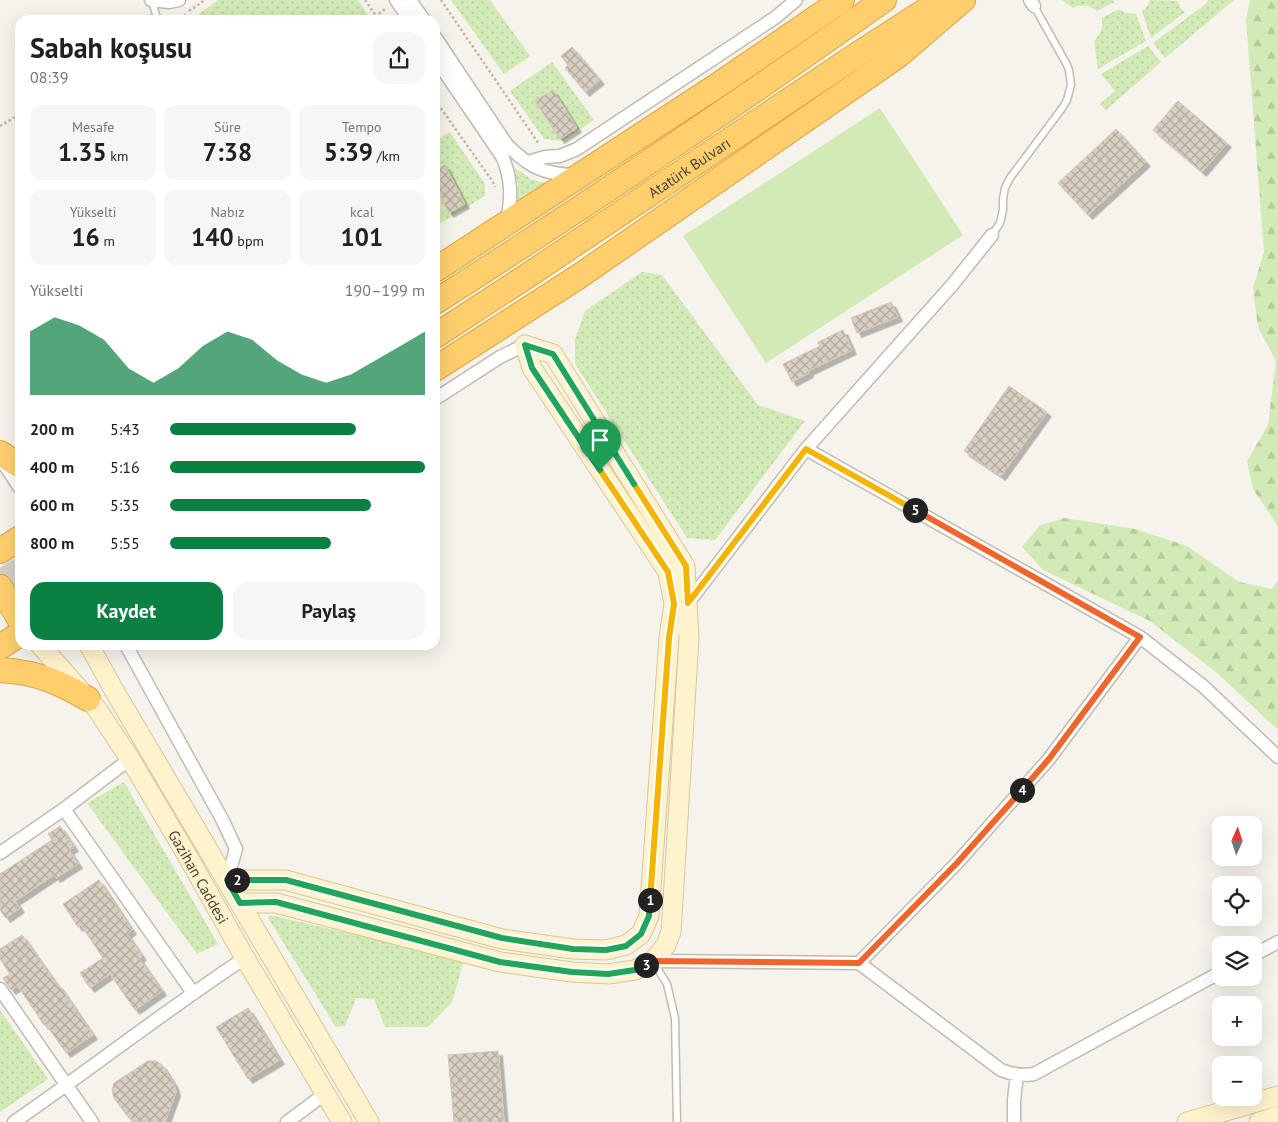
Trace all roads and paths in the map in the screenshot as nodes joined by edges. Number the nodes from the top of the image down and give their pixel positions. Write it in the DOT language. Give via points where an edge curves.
graph roads {
  1 [pos="151,0"];
  2 [pos="180,0"];
  3 [pos="365,0"];
  4 [pos="396,0"];
  5 [pos="410,0"];
  6 [pos="440,0"];
  7 [pos="796,0"];
  8 [pos="842,0"];
  9 [pos="884,0"];
  10 [pos="942,0"];
  11 [pos="963,0"];
  12 [pos="1032,3"];
  13 [pos="156,15"];
  14 [pos="375,15"];
  15 [pos="406,15"];
  16 [pos="420,15"];
  17 [pos="440,44"];
  18 [pos="440,65"];
  19 [pos="440,107"];
  20 [pos="15,117"];
  21 [pos="0,126"];
  22 [pos="545,157"];
  23 [pos="528,162"];
  24 [pos="580,175"];
  25 [pos="496,190"];
  26 [pos="506,223"];
  27 [pos="992,235"];
  28 [pos="440,267"];
  29 [pos="440,299"];
  30 [pos="440,333"];
  31 [pos="525,345"];
  32 [pos="440,366"];
  33 [pos="440,396"];
  34 [pos="806,449"];
  35 [pos="0,453"];
  36 [pos="0,458"];
  37 [pos="15,463"];
  38 [pos="15,480"];
  39 [pos="15,541"];
  40 [pos="0,551"];
  41 [pos="0,587"];
  42 [pos="681,603"];
  43 [pos="15,612"];
  44 [pos="15,637"];
  45 [pos="1140,637"];
  46 [pos="0,647"];
  47 [pos="44,650"];
  48 [pos="92,650"];
  49 [pos="129,650"];
  50 [pos="0,670"];
  51 [pos="88,699"];
  52 [pos="1278,757"];
  53 [pos="130,759"];
  54 [pos="64,809"];
  55 [pos="0,853"];
  56 [pos="227,880"];
  57 [pos="240,903"];
  58 [pos="1278,942"];
  59 [pos="1262,951"];
  60 [pos="245,958"];
  61 [pos="653,961"];
  62 [pos="859,963"];
  63 [pos="1212,977"];
  64 [pos="0,989"];
  65 [pos="193,993"];
  66 [pos="1018,1075"];
  67 [pos="67,1085"];
  68 [pos="326,1093"];
  69 [pos="1278,1096"];
  70 [pos="1278,1116"];
  71 [pos="14,1122"];
  72 [pos="92,1122"];
  73 [pos="287,1122"];
  74 [pos="342,1122"];
  75 [pos="369,1122"];
  76 [pos="677,1122"];
  77 [pos="1014,1122"];
  78 [pos="1187,1122"];
  79 [pos="1258,1122"];
  1 -- 2 [label="street"];
  1 -- 13 [label="lane"];
  3 -- 14 [label="path"];
  4 -- 15 [label="street"];
  5 -- 16 [label="street"];
  6 -- 22 [label="path"];
  7 -- 22 [label="street" via="577,149 560,156"];
  8 -- 24 [label="highway"];
  9 -- 29 [label="highway, Atatürk Bulvarı" via="755,90"];
  10 -- 30 [label="highway, Atatürk Bulvarı"];
  11 -- 32 [label="highway" via="891,60 586,272"];
  12 -- 27 [label="lane" via="1066,63 1070,93 1064,107 1010,178 1005,188 1000,223"];
  17 -- 23 [label="street" via="507,145"];
  18 -- 26 [label="street" via="503,158 510,182"];
  19 -- 25 [label="path"];
  20 -- 21 [label="path"];
  22 -- 23 [label="street"];
  23 -- 24 [label="street" via="543,171"];
  24 -- 26 [label="highway"];
  26 -- 28 [label="highway"];
  27 -- 34 [label="street" via="953,284"];
  31 -- 33 [label="street" via="500,356"];
  31 -- 42 [label="street" via="532,368 668,572"];
  34 -- 42 [label="street"];
  34 -- 45 [label="street"];
  35 -- 37 [label="highway"];
  36 -- 38 [label="street"];
  39 -- 40 [label="highway"];
  41 -- 43 [label="highway"];
  42 -- 56 [label="street" via="669,638 649,916 641,934 626,946 606,950 573,949 502,938 286,880"];
  42 -- 61 [label="street" via="689,638 671,932 666,945"];
  44 -- 46 [label="highway"];
  45 -- 52 [label="street" via="1203,686"];
  45 -- 62 [label="street" via="1049,759 957,863"];
  47 -- 51 [label="street, Gazihan Caddesi"];
  48 -- 56 [label="street, Gazihan Caddesi"];
  49 -- 56 [label="street" via="236,850"];
  50 -- 51 [label="highway" via="33,674"];
  51 -- 53 [label="street, Gazihan Caddesi"];
  53 -- 54 [label="street"];
  53 -- 60 [label="street, Gazihan Caddesi"];
  54 -- 55 [label="street"];
  54 -- 65 [label="street"];
  56 -- 57 [label="street, Gazihan Caddesi"];
  57 -- 61 [label="street" via="276,902 500,962 608,974 635,970"];
  57 -- 75 [label="street, Gazihan Caddesi"];
  58 -- 59 [label="street"];
  60 -- 65 [label="street"];
  60 -- 68 [label="street, Gazihan Caddesi"];
  61 -- 62 [label="street"];
  61 -- 76 [label="lane" via="667,984 675,1018"];
  62 -- 66 [label="street" via="1001,1070"];
  63 -- 66 [label="street" via="1034,1074"];
  64 -- 67 [label="street"];
  65 -- 67 [label="street"];
  66 -- 77 [label="street"];
  67 -- 71 [label="street"];
  67 -- 72 [label="street"];
  68 -- 73 [label="street"];
  68 -- 74 [label="street, Gazihan Caddesi"];
  69 -- 78 [label="street"];
  70 -- 79 [label="street"];
}
